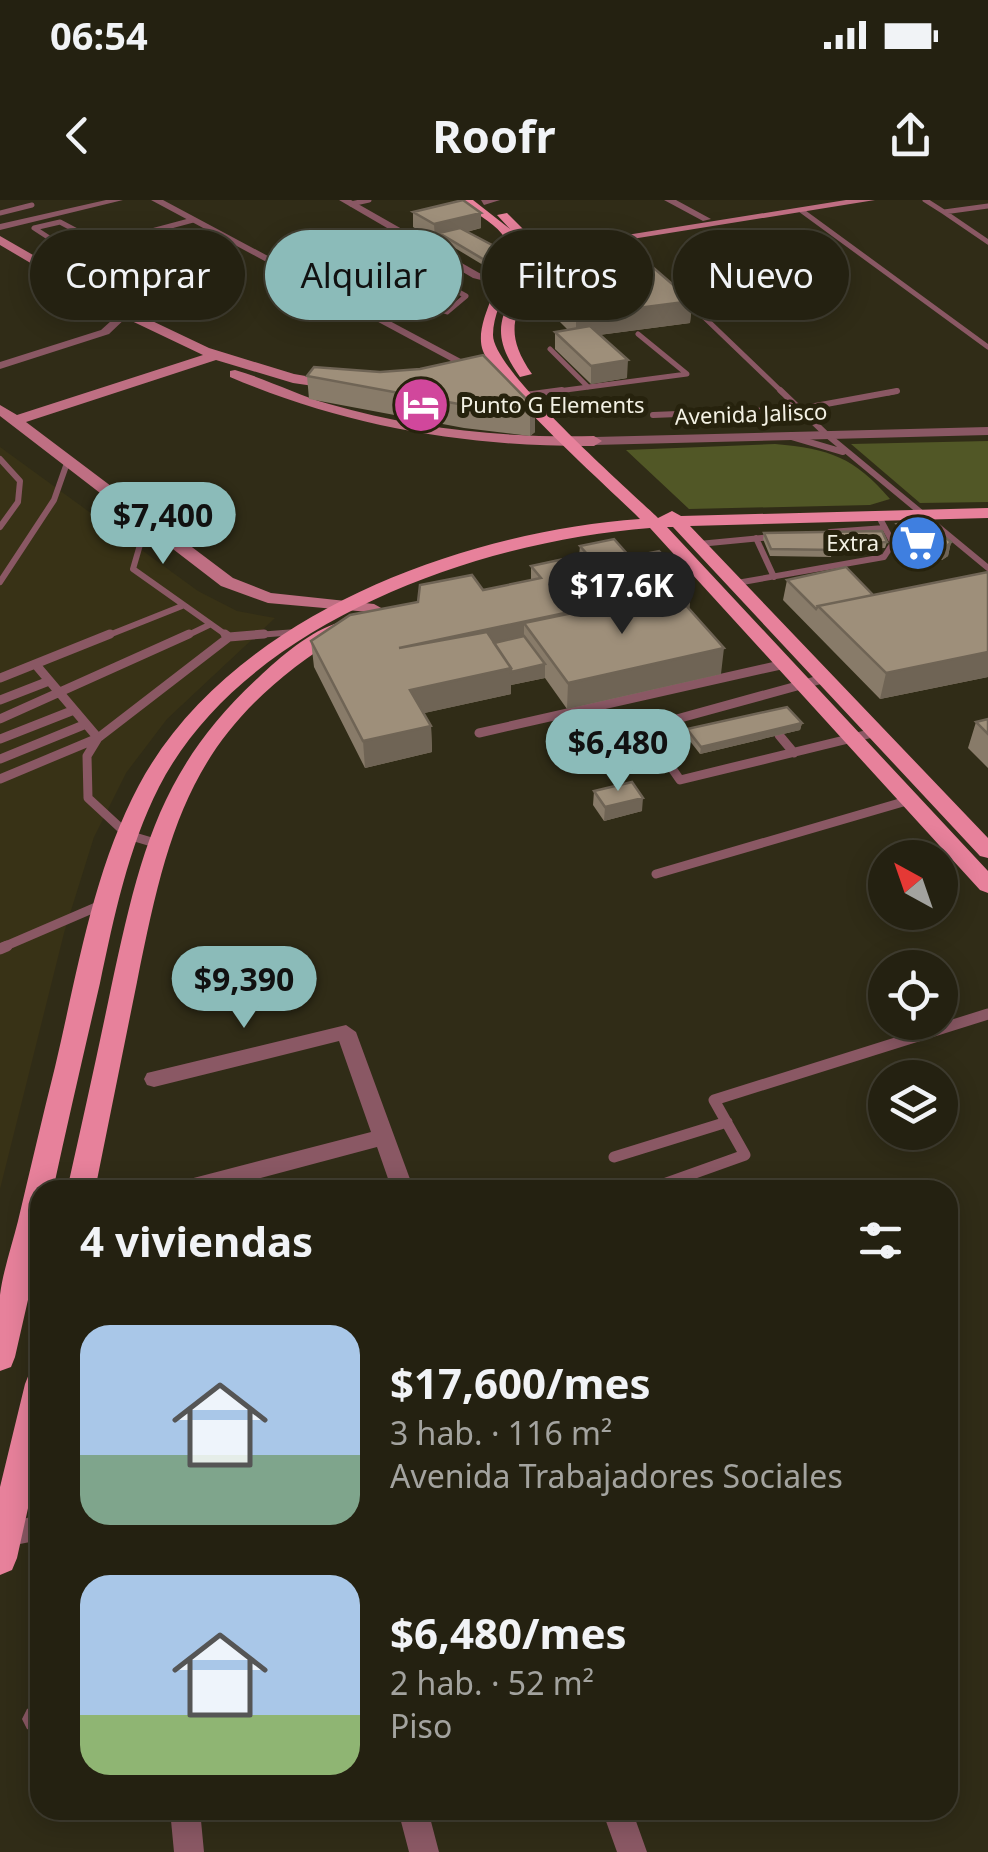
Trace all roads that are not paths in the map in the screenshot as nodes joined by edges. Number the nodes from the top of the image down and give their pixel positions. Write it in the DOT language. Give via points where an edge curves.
graph roads {
  1 [pos="118,200"];
  2 [pos="156,200"];
  3 [pos="369,200"];
  4 [pos="482,200"];
  5 [pos="669,200"];
  6 [pos="821,200"];
  7 [pos="869,200"];
  8 [pos="925,200"];
  9 [pos="348,202"];
  10 [pos="32,206"];
  11 [pos="988,206"];
  12 [pos="802,211"];
  13 [pos="0,212"];
  14 [pos="944,212"];
  15 [pos="706,218"];
  16 [pos="193,220"];
  17 [pos="0,226"];
  18 [pos="162,228"];
  19 [pos="37,230"];
  20 [pos="75,230"];
  21 [pos="154,230"];
  22 [pos="166,230"];
  23 [pos="506,230"];
  24 [pos="523,230"];
  25 [pos="642,230"];
  26 [pos="653,238"];
  27 [pos="0,240"];
  28 [pos="988,242"];
  29 [pos="30,258"];
  30 [pos="265,258"];
  31 [pos="482,279"];
  32 [pos="387,292"];
  33 [pos="118,320"];
  34 [pos="137,320"];
  35 [pos="381,320"];
  36 [pos="494,320"];
  37 [pos="506,320"];
  38 [pos="707,320"];
  39 [pos="638,334"];
  40 [pos="988,346"];
  41 [pos="550,349"];
  42 [pos="490,353"];
  43 [pos="218,362"];
  44 [pos="0,366"];
  45 [pos="468,366"];
  46 [pos="445,375"];
  47 [pos="350,387"];
  48 [pos="588,387"];
  49 [pos="898,391"];
  50 [pos="534,394"];
  51 [pos="799,409"];
  52 [pos="653,414"];
  53 [pos="5,415"];
  54 [pos="988,431"];
  55 [pos="826,434"];
  56 [pos="786,436"];
  57 [pos="585,441"];
  58 [pos="849,453"];
  59 [pos="0,459"];
  60 [pos="66,463"];
  61 [pos="988,513"];
  62 [pos="922,514"];
  63 [pos="882,521"];
  64 [pos="146,524"];
  65 [pos="668,524"];
  66 [pos="0,527"];
  67 [pos="811,534"];
  68 [pos="793,536"];
  69 [pos="756,538"];
  70 [pos="584,543"];
  71 [pos="699,544"];
  72 [pos="611,549"];
  73 [pos="672,568"];
  74 [pos="988,568"];
  75 [pos="774,576"];
  76 [pos="0,582"];
  77 [pos="737,583"];
  78 [pos="722,594"];
  79 [pos="182,606"];
  80 [pos="341,608"];
  81 [pos="374,610"];
  82 [pos="209,625"];
  83 [pos="300,632"];
  84 [pos="229,637"];
  85 [pos="785,664"];
  86 [pos="36,665"];
  87 [pos="0,678"];
  88 [pos="826,678"];
  89 [pos="50,681"];
  90 [pos="803,684"];
  91 [pos="61,695"];
  92 [pos="748,699"];
  93 [pos="0,700"];
  94 [pos="756,709"];
  95 [pos="74,710"];
  96 [pos="0,719"];
  97 [pos="86,724"];
  98 [pos="876,732"];
  99 [pos="479,733"];
  100 [pos="779,735"];
  101 [pos="98,738"];
  102 [pos="854,738"];
  103 [pos="0,739"];
  104 [pos="794,753"];
  105 [pos="0,759"];
  106 [pos="0,779"];
  107 [pos="910,800"];
  108 [pos="128,835"];
  109 [pos="155,843"];
  110 [pos="988,851"];
  111 [pos="656,874"];
  112 [pos="988,885"];
  113 [pos="106,904"];
  114 [pos="0,949"];
  115 [pos="988,1014"];
  116 [pos="154,1079"];
  117 [pos="726,1122"];
  118 [pos="383,1138"];
  119 [pos="614,1157"];
  120 [pos="41,1180"];
  121 [pos="83,1180"];
  122 [pos="221,1180"];
  123 [pos="399,1180"];
  124 [pos="675,1180"];
  125 [pos="30,1229"];
  126 [pos="0,1357"];
  127 [pos="30,1427"];
  128 [pos="30,1532"];
  129 [pos="2,1547"];
  130 [pos="187,1820"];
  131 [pos="416,1820"];
  132 [pos="621,1820"];
  133 [pos="189,1852"];
  134 [pos="424,1852"];
  135 [pos="632,1852"];
  1 -- 17 [label="street"];
  2 -- 16 [label="street"];
  3 -- 9 [label="lane"];
  4 -- 23 [label="main road"];
  4 -- 24 [label="main road"];
  5 -- 15 [label="street"];
  6 -- 15 [label="main road"];
  7 -- 12 [label="main road"];
  8 -- 14 [label="lane"];
  9 -- 31 [label="street"];
  10 -- 13 [label="lane"];
  11 -- 14 [label="lane"];
  12 -- 26 [label="main road"];
  12 -- 40 [label="lane"];
  14 -- 28 [label="lane"];
  15 -- 25 [label="main road"];
  16 -- 18 [label="lane"];
  16 -- 30 [label="street"];
  18 -- 21 [label="lane"];
  18 -- 22 [label="lane"];
  19 -- 20 [label="lane" via="60,222"];
  27 -- 29 [label="main road"];
  32 -- 32 [label="lane" via="431,277 466,296 447,312"];
  33 -- 44 [label="street" via="105,332"];
  34 -- 43 [label="main road"];
  35 -- 45 [label="street"];
  36 -- 42 [label="main road" via="486,334"];
  37 -- 50 [label="main road" via="509,356"];
  38 -- 51 [label="lane"];
  39 -- 48 [label="lane" via="687,374"];
  41 -- 48 [label="lane"];
  42 -- 45 [label="main road"];
  42 -- 50 [label="main road"];
  43 -- 47 [label="main road"];
  43 -- 53 [label="main road"];
  43 -- 57 [label="main road, Avenida Jalisco" via="289,398 352,414 467,434"];
  45 -- 46 [label="main road"];
  48 -- 50 [label="lane"];
  49 -- 51 [label="lane"];
  50 -- 57 [label="main road"];
  51 -- 52 [label="lane"];
  51 -- 55 [label="lane"];
  53 -- 60 [label="main road"];
  54 -- 55 [label="street, Avenida Jalisco"];
  55 -- 56 [label="street, Avenida Jalisco"];
  55 -- 58 [label="lane"];
  56 -- 57 [label="street, Avenida Jalisco"];
  56 -- 58 [label="lane"];
  57 -- 65 [label="main road"];
  58 -- 62 [label="lane"];
  59 -- 66 [label="lane" via="20,481 18,502"];
  60 -- 64 [label="main road"];
  60 -- 76 [label="lane" via="54,500"];
  61 -- 62 [label="main road"];
  62 -- 63 [label="main road"];
  62 -- 74 [label="lane"];
  63 -- 65 [label="main road"];
  63 -- 67 [label="lane"];
  63 -- 75 [label="lane" via="893,544 884,557"];
  64 -- 79 [label="lane" via="133,569"];
  64 -- 80 [label="main road" via="249,592"];
  65 -- 70 [label="main road"];
  65 -- 71 [label="main road"];
  65 -- 78 [label="main road"];
  65 -- 80 [label="main road" via="627,524 498,550"];
  68 -- 69 [label="lane"];
  69 -- 71 [label="lane"];
  69 -- 75 [label="lane"];
  70 -- 72 [label="main road"];
  70 -- 81 [label="main road" via="510,560"];
  71 -- 77 [label="main road"];
  73 -- 78 [label="main road"];
  75 -- 77 [label="lane"];
  77 -- 88 [label="main road"];
  78 -- 85 [label="main road"];
  79 -- 82 [label="lane"];
  79 -- 86 [label="lane"];
  80 -- 81 [label="main road"];
  80 -- 83 [label="main road"];
  81 -- 109 [label="main road" via="318,640 223,724 184,780"];
  82 -- 84 [label="lane"];
  82 -- 91 [label="lane"];
  83 -- 84 [label="lane"];
  83 -- 108 [label="main road" via="198,716 157,772"];
  84 -- 101 [label="lane"];
  85 -- 90 [label="main road"];
  85 -- 99 [label="lane"];
  86 -- 87 [label="lane"];
  86 -- 89 [label="lane"];
  88 -- 90 [label="lane"];
  88 -- 98 [label="main road"];
  89 -- 91 [label="lane"];
  89 -- 93 [label="lane"];
  90 -- 92 [label="lane"];
  90 -- 102 [label="main road"];
  91 -- 95 [label="lane"];
  91 -- 96 [label="lane"];
  92 -- 94 [label="lane"];
  92 -- 104 [label="lane" via="644,728 680,780"];
  95 -- 97 [label="lane"];
  95 -- 103 [label="lane"];
  97 -- 101 [label="lane"];
  97 -- 105 [label="lane"];
  98 -- 102 [label="lane"];
  98 -- 110 [label="main road"];
  100 -- 104 [label="lane"];
  101 -- 106 [label="lane"];
  101 -- 108 [label="lane" via="87,756 88,798"];
  102 -- 104 [label="lane"];
  102 -- 107 [label="main road"];
  107 -- 111 [label="lane"];
  107 -- 112 [label="main road"];
  108 -- 109 [label="lane"];
  108 -- 113 [label="main road"];
  109 -- 121 [label="main road"];
  113 -- 114 [label="lane"];
  113 -- 120 [label="main road"];
  115 -- 117 [label="lane" via="714,1100"];
  116 -- 118 [label="street" via="346,1032"];
  117 -- 119 [label="lane"];
  117 -- 124 [label="lane" via="745,1155"];
  118 -- 122 [label="street"];
  118 -- 123 [label="street"];
  125 -- 126 [label="main road"];
  127 -- 129 [label="main road"];
  128 -- 129 [label="street"];
  130 -- 133 [label="street"];
  131 -- 134 [label="street"];
  132 -- 135 [label="street"];
}
